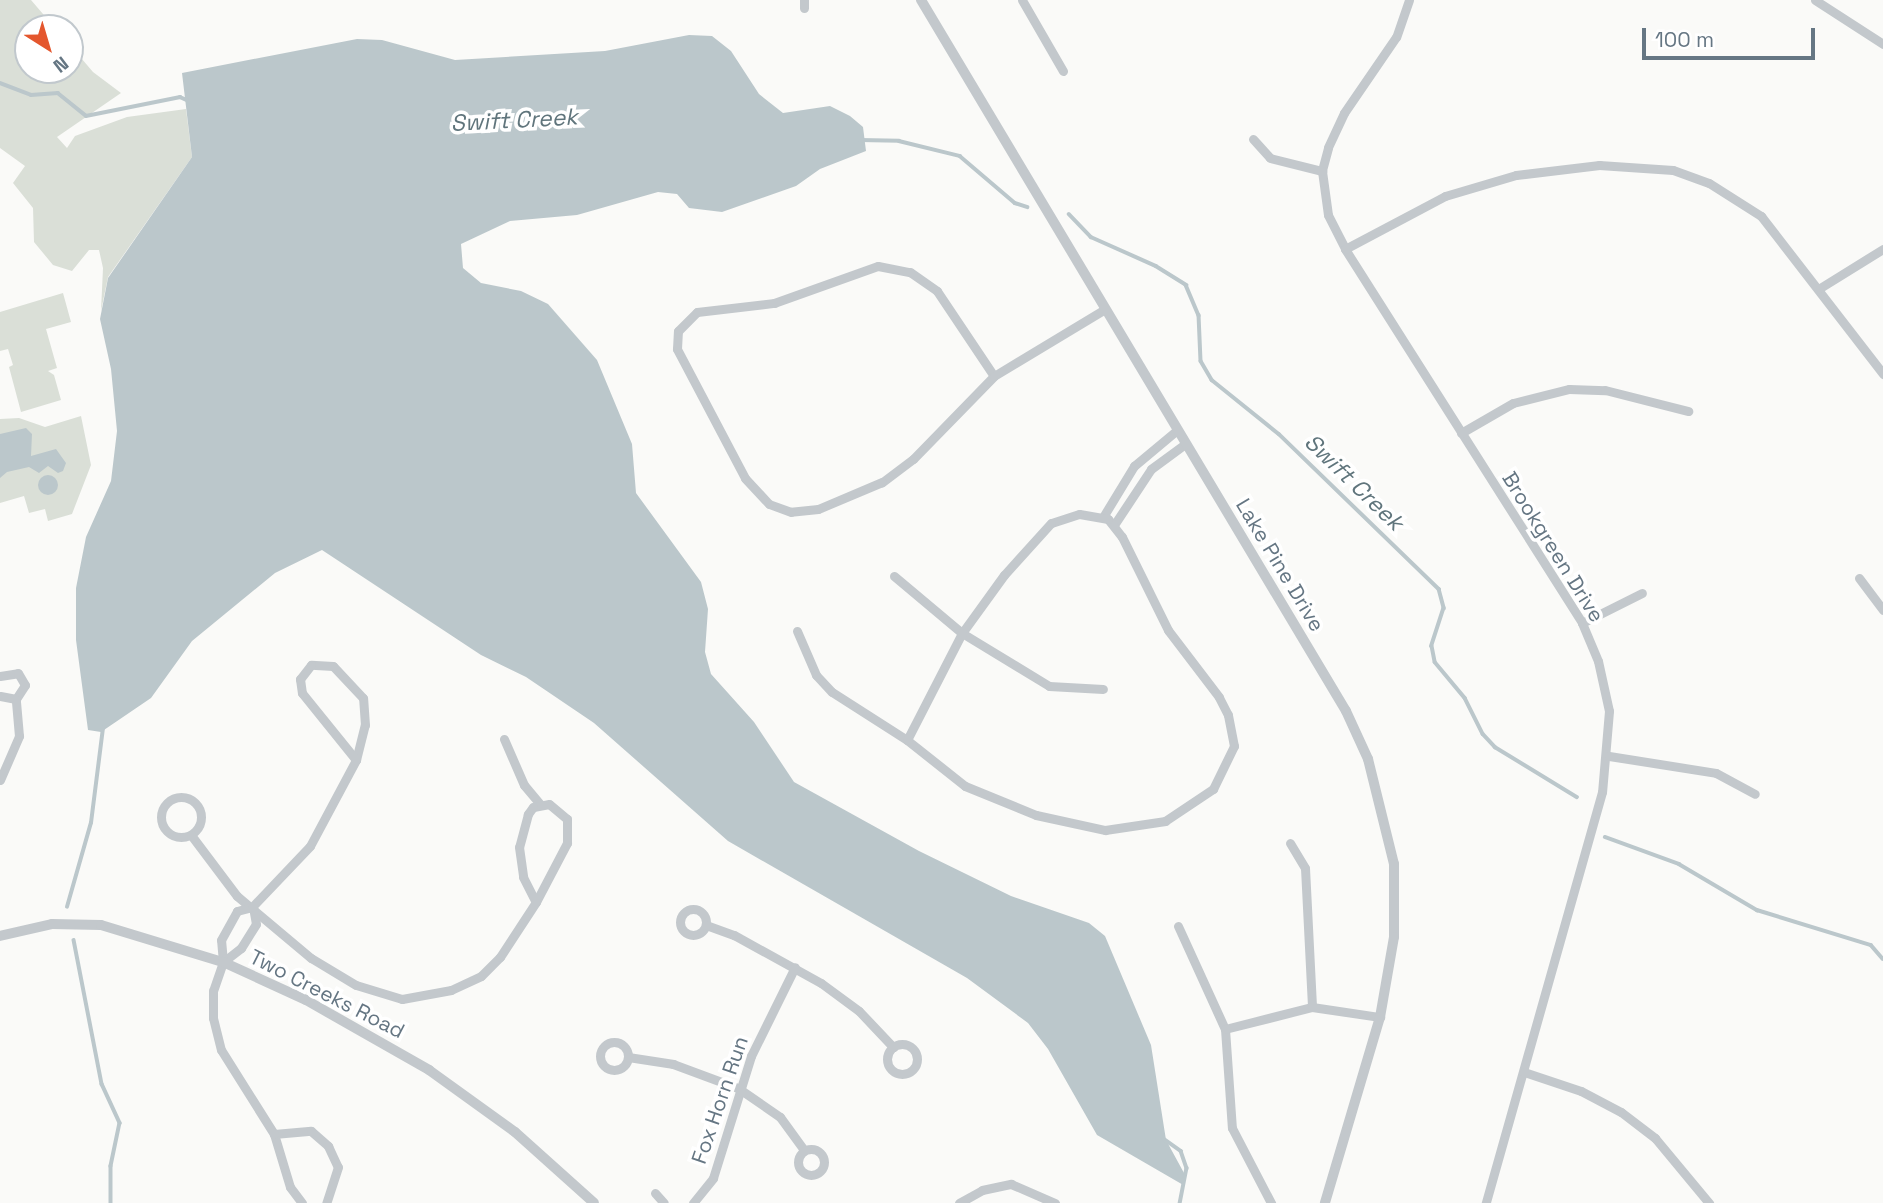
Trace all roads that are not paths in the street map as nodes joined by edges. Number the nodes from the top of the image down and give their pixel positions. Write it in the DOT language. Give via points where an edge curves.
graph roads {
  1 [pos="921,0"];
  2 [pos="1022,0"];
  3 [pos="1409,0"];
  4 [pos="1815,0"];
  5 [pos="1883,44"];
  6 [pos="1063,71"];
  7 [pos="1253,139"];
  8 [pos="1322,171"];
  9 [pos="1345,249"];
  10 [pos="1883,249"];
  11 [pos="1820,288"];
  12 [pos="1105,309"];
  13 [pos="1883,374"];
  14 [pos="994,376"];
  15 [pos="1688,411"];
  16 [pos="1177,430"];
  17 [pos="1461,433"];
  18 [pos="1185,444"];
  19 [pos="1103,517"];
  20 [pos="1114,525"];
  21 [pos="894,576"];
  22 [pos="1859,578"];
  23 [pos="1642,593"];
  24 [pos="1883,610"];
  25 [pos="1582,623"];
  26 [pos="797,631"];
  27 [pos="962,633"];
  28 [pos="0,676"];
  29 [pos="1103,689"];
  30 [pos="0,696"];
  31 [pos="16,699"];
  32 [pos="504,739"];
  33 [pos="907,740"];
  34 [pos="1609,756"];
  35 [pos="356,760"];
  36 [pos="0,780"];
  37 [pos="1755,794"];
  38 [pos="540,804"];
  39 [pos="191,835"];
  40 [pos="1290,843"];
  41 [pos="536,902"];
  42 [pos="252,907"];
  43 [pos="706,925"];
  44 [pos="1178,926"];
  45 [pos="0,936"];
  46 [pos="223,962"];
  47 [pos="795,967"];
  48 [pos="1312,1007"];
  49 [pos="1380,1017"];
  50 [pos="1225,1030"];
  51 [pos="893,1047"];
  52 [pos="628,1057"];
  53 [pos="1524,1072"];
  54 [pos="738,1088"];
  55 [pos="274,1134"];
  56 [pos="804,1150"];
  57 [pos="655,1193"];
  58 [pos="302,1203"];
  59 [pos="326,1203"];
  60 [pos="594,1203"];
  61 [pos="664,1203"];
  62 [pos="693,1203"];
  63 [pos="959,1203"];
  64 [pos="1055,1203"];
  65 [pos="1271,1203"];
  66 [pos="1325,1203"];
  67 [pos="1486,1203"];
  68 [pos="1709,1203"];
  1 -- 12 [label="street, Lake Pine Drive"];
  2 -- 6 [label="street"];
  3 -- 8 [label="street, Brookgreen Drive" via="1396,37 1335,131"];
  4 -- 5 [label="street"];
  7 -- 8 [label="street" via="1270,158"];
  8 -- 9 [label="street, Brookgreen Drive" via="1328,215"];
  9 -- 11 [label="street" via="1419,208 1471,187 1571,166 1637,165 1696,177 1748,206 1779,236"];
  9 -- 17 [label="street, Brookgreen Drive"];
  10 -- 11 [label="street"];
  11 -- 13 [label="street"];
  12 -- 14 [label="street"];
  12 -- 16 [label="street, Lake Pine Drive"];
  14 -- 14 [label="street" via="897,472 840,502 791,512 769,504 752,490 677,349 676,337 681,324 697,312 774,303 855,271 890,267 925,280 943,298"];
  15 -- 17 [label="street" via="1605,390 1569,389 1513,403"];
  16 -- 18 [label="street, Lake Pine Drive"];
  16 -- 19 [label="street" via="1134,466"];
  17 -- 25 [label="street, Brookgreen Drive"];
  18 -- 20 [label="street" via="1151,469"];
  18 -- 49 [label="street, Lake Pine Drive" via="1346,710 1368,759 1390,832 1396,892 1394,937"];
  19 -- 20 [label="street"];
  19 -- 27 [label="street" via="1079,514 1051,523"];
  20 -- 33 [label="street" via="1168,629 1228,715 1234,746 1213,789 1166,821 1105,830 1006,806 946,774"];
  21 -- 27 [label="street"];
  22 -- 24 [label="street"];
  23 -- 25 [label="street"];
  25 -- 34 [label="street, Brookgreen Drive" via="1605,689"];
  26 -- 33 [label="street" via="816,675 832,692"];
  27 -- 29 [label="street" via="1049,686"];
  27 -- 33 [label="street"];
  28 -- 31 [label="street" via="11,671 21,676 25,690"];
  30 -- 31 [label="street"];
  31 -- 36 [label="street" via="19,736"];
  32 -- 38 [label="street" via="524,785"];
  34 -- 37 [label="street" via="1716,772"];
  34 -- 53 [label="street, Brookgreen Drive"];
  35 -- 35 [label="street" via="365,725 363,698 333,666 311,665 300,679 303,693"];
  35 -- 42 [label="street" via="310,845"];
  38 -- 41 [label="street" via="528,814 519,847 523,877"];
  38 -- 41 [label="street" via="560,811 570,835"];
  39 -- 39 [label="street" via="201,824 201,810 187,797 173,798 163,807 162,824 175,836"];
  39 -- 42 [label="street" via="237,896"];
  40 -- 48 [label="street" via="1305,868"];
  41 -- 42 [label="street" via="500,957 481,976 441,994 415,999 376,992 332,973"];
  42 -- 46 [label="street" via="256,923 241,948"];
  42 -- 46 [label="street" via="237,911 221,940"];
  43 -- 47 [label="street" via="734,934"];
  44 -- 50 [label="street"];
  45 -- 46 [label="street, Two Creeks Road" via="52,924 101,925"];
  46 -- 55 [label="street" via="213,1006 221,1050"];
  46 -- 60 [label="street, Two Creeks Road" via="306,1000 429,1070 514,1132"];
  47 -- 51 [label="street" via="859,1011"];
  47 -- 54 [label="street, Fox Horn Run"];
  48 -- 49 [label="street"];
  48 -- 50 [label="street"];
  49 -- 66 [label="street, Lake Pine Drive"];
  50 -- 65 [label="street" via="1231,1128"];
  52 -- 54 [label="street" via="673,1064"];
  53 -- 67 [label="street, Brookgreen Drive"];
  53 -- 68 [label="street" via="1581,1091 1637,1123"];
  54 -- 56 [label="street" via="780,1116"];
  54 -- 62 [label="street, Fox Horn Run" via="713,1178"];
  55 -- 58 [label="street" via="290,1187"];
  55 -- 59 [label="street" via="312,1131 328,1146 338,1167"];
  57 -- 61 [label="street"];
  63 -- 64 [label="street" via="982,1190 1011,1184"];
}
